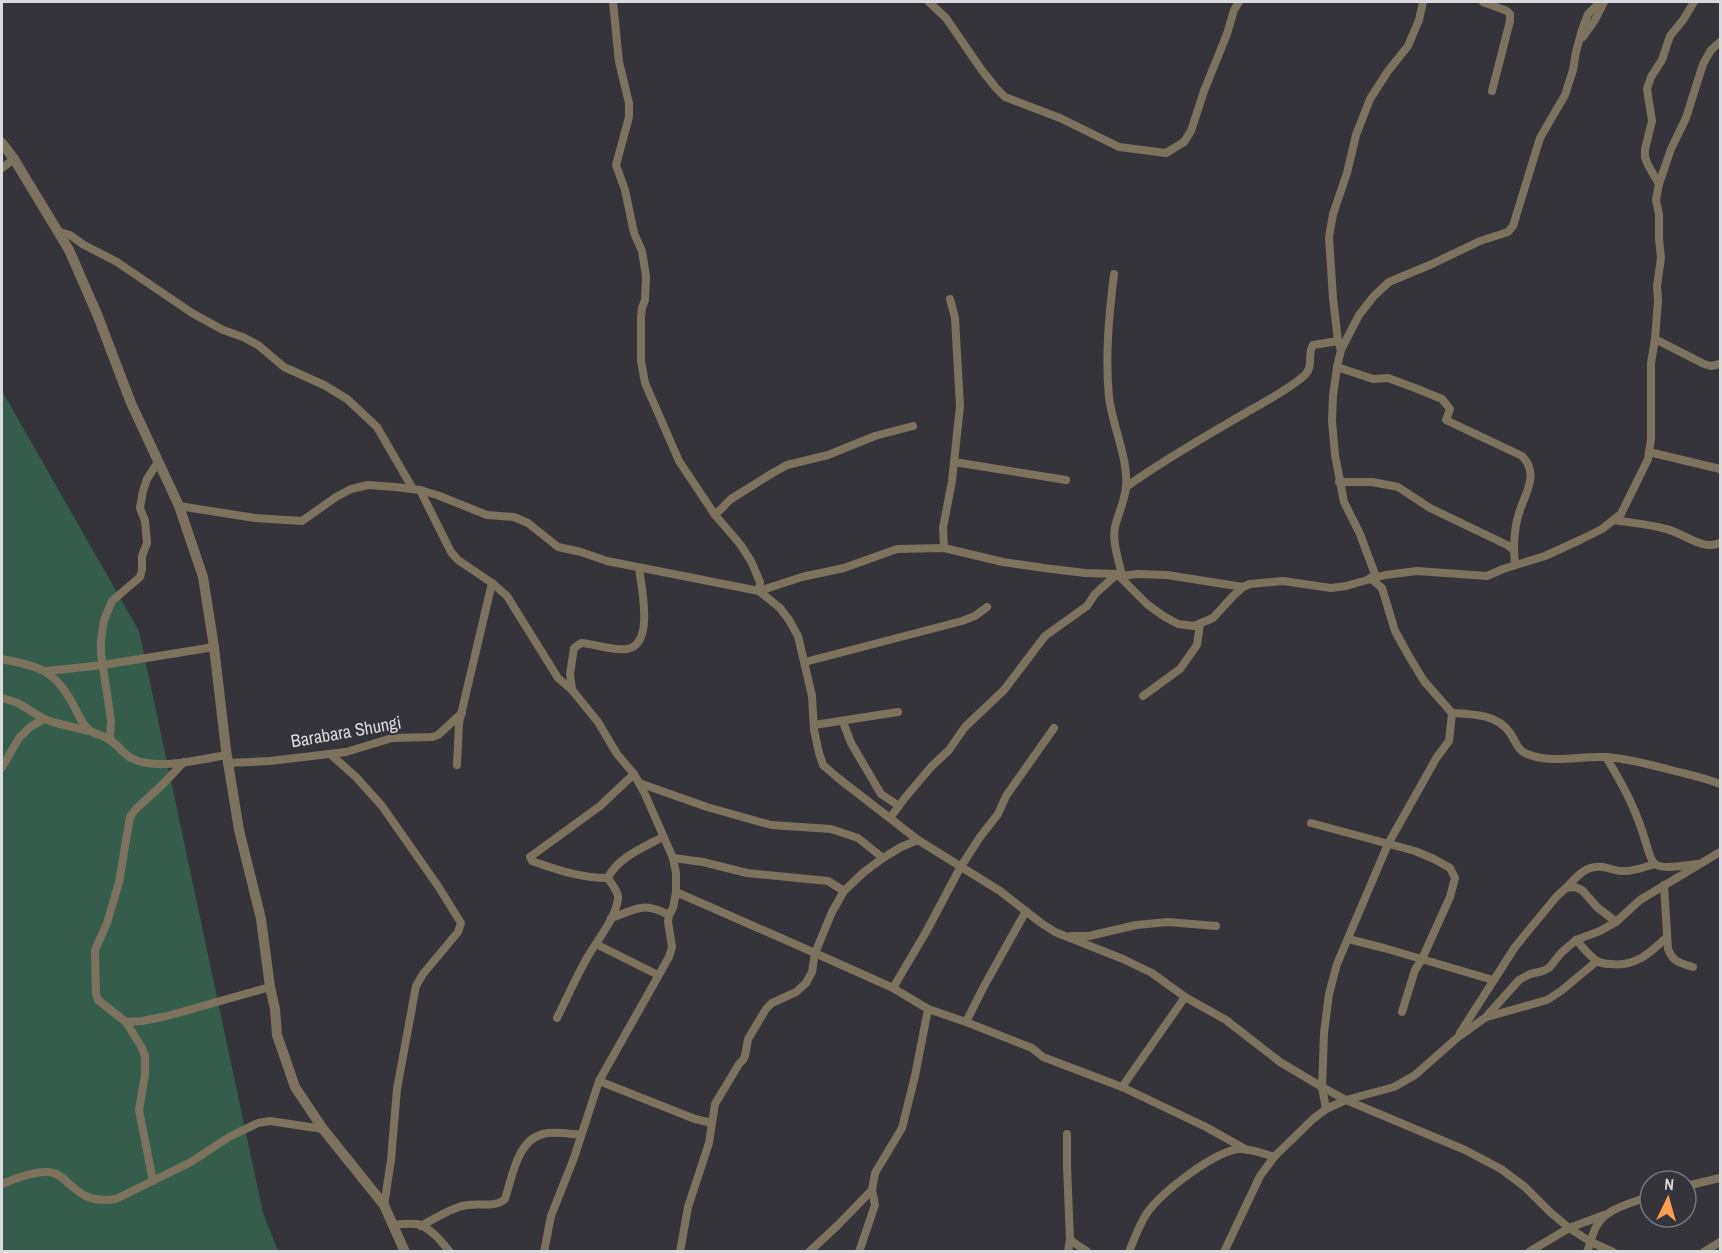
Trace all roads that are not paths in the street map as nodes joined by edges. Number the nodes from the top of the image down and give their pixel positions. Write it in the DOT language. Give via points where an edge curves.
graph roads {
  1 [pos="613,2"];
  2 [pos="930,2"];
  3 [pos="1239,2"];
  4 [pos="1423,2"];
  5 [pos="1483,2"];
  6 [pos="1602,2"];
  7 [pos="1694,2"];
  8 [pos="1720,42"];
  9 [pos="1491,91"];
  10 [pos="2,143"];
  11 [pos="14,159"];
  12 [pos="2,168"];
  13 [pos="1659,184"];
  14 [pos="60,232"];
  15 [pos="1114,274"];
  16 [pos="950,299"];
  17 [pos="1655,339"];
  18 [pos="1338,341"];
  19 [pos="1341,350"];
  20 [pos="1720,364"];
  21 [pos="1337,367"];
  22 [pos="913,426"];
  23 [pos="1649,452"];
  24 [pos="158,462"];
  25 [pos="954,462"];
  26 [pos="1720,469"];
  27 [pos="1066,480"];
  28 [pos="1339,482"];
  29 [pos="1126,487"];
  30 [pos="416,490"];
  31 [pos="179,507"];
  32 [pos="715,514"];
  33 [pos="1614,520"];
  34 [pos="1719,546"];
  35 [pos="945,548"];
  36 [pos="1514,550"];
  37 [pos="1515,565"];
  38 [pos="639,568"];
  39 [pos="1120,575"];
  40 [pos="1375,577"];
  41 [pos="492,583"];
  42 [pos="1243,587"];
  43 [pos="759,591"];
  44 [pos="987,607"];
  45 [pos="1200,624"];
  46 [pos="214,647"];
  47 [pos="2,659"];
  48 [pos="805,662"];
  49 [pos="103,665"];
  50 [pos="46,671"];
  51 [pos="572,690"];
  52 [pos="1143,696"];
  53 [pos="2,698"];
  54 [pos="898,712"];
  55 [pos="1452,712"];
  56 [pos="462,713"];
  57 [pos="44,719"];
  58 [pos="843,722"];
  59 [pos="814,725"];
  60 [pos="1054,728"];
  61 [pos="89,731"];
  62 [pos="110,740"];
  63 [pos="330,754"];
  64 [pos="1606,757"];
  65 [pos="227,759"];
  66 [pos="184,762"];
  67 [pos="457,765"];
  68 [pos="2,767"];
  69 [pos="634,774"];
  70 [pos="639,783"];
  71 [pos="1720,784"];
  72 [pos="899,806"];
  73 [pos="890,818"];
  74 [pos="1311,823"];
  75 [pos="663,837"];
  76 [pos="918,840"];
  77 [pos="1388,844"];
  78 [pos="1720,853"];
  79 [pos="673,858"];
  80 [pos="883,858"];
  81 [pos="1655,864"];
  82 [pos="1699,864"];
  83 [pos="960,868"];
  84 [pos="608,878"];
  85 [pos="1664,885"];
  86 [pos="1566,888"];
  87 [pos="844,891"];
  88 [pos="676,892"];
  89 [pos="1026,911"];
  90 [pos="669,915"];
  91 [pos="611,918"];
  92 [pos="1616,922"];
  93 [pos="1216,926"];
  94 [pos="1066,936"];
  95 [pos="1666,938"];
  96 [pos="1348,939"];
  97 [pos="1576,940"];
  98 [pos="596,944"];
  99 [pos="815,952"];
  100 [pos="1422,959"];
  101 [pos="1597,961"];
  102 [pos="1692,967"];
  103 [pos="658,975"];
  104 [pos="1493,980"];
  105 [pos="270,987"];
  106 [pos="892,988"];
  107 [pos="1185,997"];
  108 [pos="928,1009"];
  109 [pos="1402,1012"];
  110 [pos="1486,1017"];
  111 [pos="557,1018"];
  112 [pos="126,1022"];
  113 [pos="966,1022"];
  114 [pos="1457,1038"];
  115 [pos="598,1081"];
  116 [pos="1122,1087"];
  117 [pos="1322,1087"];
  118 [pos="1346,1100"];
  119 [pos="1326,1109"];
  120 [pos="712,1123"];
  121 [pos="323,1129"];
  122 [pos="1067,1134"];
  123 [pos="581,1135"];
  124 [pos="1247,1150"];
  125 [pos="1274,1157"];
  126 [pos="1720,1178"];
  127 [pos="153,1181"];
  128 [pos="1698,1183"];
  129 [pos="2,1184"];
  130 [pos="872,1190"];
  131 [pos="1638,1201"];
  132 [pos="384,1206"];
  133 [pos="1606,1214"];
  134 [pos="392,1225"];
  135 [pos="421,1226"];
  136 [pos="1569,1228"];
  137 [pos="1070,1240"];
  138 [pos="1591,1242"];
  139 [pos="1720,1242"];
  140 [pos="405,1251"];
  141 [pos="450,1251"];
  142 [pos="544,1251"];
  143 [pos="680,1251"];
  144 [pos="809,1251"];
  145 [pos="859,1251"];
  146 [pos="1068,1251"];
  147 [pos="1088,1251"];
  148 [pos="1129,1251"];
  149 [pos="1224,1251"];
  150 [pos="1530,1251"];
  151 [pos="1587,1251"];
  152 [pos="1613,1251"];
  153 [pos="1704,1251"];
  1 -- 32 [label="street" via="619,62 629,103 616,165 626,190 646,276 641,317 645,383 679,461"];
  2 -- 3 [label="street" via="1005,97 1119,147 1166,153 1184,142 1191,131"];
  4 -- 18 [label="street" via="1408,46 1370,99 1333,214 1329,260"];
  5 -- 9 [label="street" via="1510,14"];
  6 -- 19 [label="street" via="1588,14 1569,85 1540,138 1513,226 1508,232 1389,282 1359,315"];
  7 -- 13 [label="street" via="1670,36 1647,89 1652,121 1646,157"];
  8 -- 13 [label="street" via="1703,63"];
  10 -- 11 [label="street"];
  11 -- 12 [label="street"];
  11 -- 14 [label="street"];
  13 -- 17 [label="street" via="1656,200 1661,258"];
  14 -- 24 [label="street"];
  14 -- 30 [label="street" via="117,262 223,330 258,345 284,367 347,399 377,427"];
  15 -- 29 [label="street" via="1107,350 1110,399"];
  16 -- 25 [label="street" via="955,318 960,406"];
  17 -- 20 [label="street" via="1698,362"];
  17 -- 23 [label="street"];
  18 -- 19 [label="street"];
  18 -- 29 [label="street" via="1313,345 1306,374"];
  19 -- 21 [label="street"];
  21 -- 28 [label="street" via="1332,421"];
  21 -- 36 [label="street" via="1373,379 1388,378 1442,399 1450,409 1448,422 1527,461 1531,480 1516,522"];
  22 -- 32 [label="street" via="787,465"];
  23 -- 26 [label="street"];
  23 -- 33 [label="street" via="1627,504"];
  24 -- 31 [label="street"];
  24 -- 49 [label="street" via="143,491 141,512 147,543 142,570 140,577 112,601 104,620"];
  25 -- 27 [label="street"];
  25 -- 35 [label="street" via="943,528"];
  28 -- 36 [label="street" via="1398,487 1430,508"];
  28 -- 40 [label="street"];
  29 -- 39 [label="street" via="1114,530"];
  30 -- 31 [label="street" via="368,485 351,489 302,521"];
  30 -- 38 [label="street" via="488,515 514,517 558,547"];
  30 -- 41 [label="street" via="451,552"];
  31 -- 46 [label="street" via="204,577"];
  32 -- 43 [label="street" via="751,561 760,582"];
  33 -- 34 [label="street" via="1667,529"];
  33 -- 37 [label="street" via="1545,556"];
  35 -- 39 [label="street" via="1044,568"];
  35 -- 43 [label="street" via="897,549"];
  36 -- 37 [label="street"];
  37 -- 40 [label="street" via="1487,576 1416,571"];
  38 -- 43 [label="street"];
  38 -- 51 [label="street" via="645,623 641,636 630,649 577,645 570,674"];
  39 -- 42 [label="street" via="1167,575"];
  39 -- 45 [label="street" via="1165,617 1187,626"];
  39 -- 72 [label="street" via="1095,594 1087,606 1045,636 1004,690 965,727"];
  40 -- 42 [label="street" via="1331,588 1283,581"];
  40 -- 55 [label="street" via="1395,632 1424,681"];
  41 -- 51 [label="street" via="507,596 558,678"];
  41 -- 56 [label="street"];
  42 -- 45 [label="street" via="1213,618"];
  43 -- 48 [label="street" via="789,620"];
  44 -- 48 [label="street" via="962,621"];
  45 -- 52 [label="street" via="1197,645 1180,669"];
  46 -- 49 [label="street"];
  46 -- 65 [label="street"];
  47 -- 50 [label="street"];
  48 -- 59 [label="street"];
  49 -- 50 [label="street"];
  49 -- 62 [label="street"];
  50 -- 61 [label="street" via="70,699"];
  51 -- 69 [label="street"];
  53 -- 57 [label="street, Barabara Shungi"];
  54 -- 58 [label="street"];
  55 -- 64 [label="street" via="1476,714 1501,723 1519,749 1532,755 1552,759"];
  55 -- 77 [label="street" via="1449,741"];
  56 -- 63 [label="street, Barabara Shungi" via="432,737 392,738"];
  56 -- 67 [label="street"];
  57 -- 61 [label="street, Barabara Shungi"];
  57 -- 68 [label="street" via="19,738"];
  58 -- 59 [label="street"];
  58 -- 72 [label="street" via="882,794"];
  59 -- 73 [label="street" via="823,765"];
  60 -- 83 [label="street"];
  61 -- 62 [label="street, Barabara Shungi"];
  62 -- 66 [label="street, Barabara Shungi" via="142,762"];
  63 -- 65 [label="street, Barabara Shungi" via="270,761"];
  63 -- 132 [label="street" via="382,806 461,923 416,986 397,1089"];
  64 -- 71 [label="street"];
  64 -- 81 [label="street" via="1636,812"];
  65 -- 66 [label="street, Barabara Shungi"];
  65 -- 105 [label="street" via="261,920"];
  66 -- 112 [label="street" via="130,817 119,882 95,950 98,1000"];
  69 -- 70 [label="street"];
  69 -- 84 [label="street" via="600,806 530,857 532,861 584,877"];
  70 -- 75 [label="street"];
  70 -- 80 [label="street" via="771,825 831,829 858,837"];
  72 -- 73 [label="street"];
  73 -- 76 [label="street"];
  74 -- 77 [label="street"];
  75 -- 79 [label="street"];
  75 -- 84 [label="street" via="616,866"];
  76 -- 80 [label="street"];
  76 -- 83 [label="street"];
  77 -- 96 [label="street"];
  77 -- 100 [label="street" via="1434,859 1450,868 1455,878"];
  78 -- 82 [label="street"];
  79 -- 87 [label="street" via="747,873 828,881"];
  79 -- 88 [label="street"];
  80 -- 87 [label="street"];
  81 -- 82 [label="street"];
  81 -- 86 [label="street" via="1618,872 1595,867 1579,874"];
  82 -- 85 [label="street"];
  83 -- 89 [label="street"];
  83 -- 106 [label="street"];
  84 -- 91 [label="street" via="618,898"];
  85 -- 92 [label="street"];
  85 -- 95 [label="street"];
  86 -- 92 [label="street" via="1575,886 1582,890"];
  86 -- 104 [label="street"];
  87 -- 99 [label="street"];
  88 -- 90 [label="street"];
  88 -- 99 [label="street"];
  89 -- 94 [label="street"];
  89 -- 113 [label="street"];
  90 -- 91 [label="street" via="646,906"];
  90 -- 103 [label="street" via="672,947"];
  91 -- 98 [label="street"];
  92 -- 97 [label="street"];
  93 -- 94 [label="street" via="1168,922 1089,936"];
  94 -- 107 [label="street" via="1152,973"];
  95 -- 101 [label="street" via="1637,961 1617,965"];
  95 -- 102 [label="street" via="1671,957"];
  96 -- 100 [label="street"];
  96 -- 117 [label="street" via="1329,994"];
  97 -- 101 [label="street"];
  97 -- 110 [label="street" via="1549,968 1519,980"];
  98 -- 103 [label="street"];
  98 -- 111 [label="street"];
  99 -- 106 [label="street"];
  99 -- 120 [label="street" via="806,983 772,1003 760,1018 748,1039 743,1060 715,1104"];
  100 -- 104 [label="street"];
  100 -- 109 [label="street" via="1414,970"];
  101 -- 110 [label="street" via="1547,1000"];
  103 -- 115 [label="street"];
  104 -- 114 [label="street"];
  105 -- 112 [label="street" via="167,1016"];
  105 -- 121 [label="street" via="277,1035 295,1087"];
  106 -- 108 [label="street"];
  107 -- 116 [label="street"];
  107 -- 117 [label="street" via="1226,1020 1280,1062"];
  108 -- 113 [label="street"];
  108 -- 130 [label="street" via="902,1128 875,1173"];
  110 -- 114 [label="street"];
  112 -- 127 [label="street" via="146,1056 139,1110"];
  113 -- 116 [label="street"];
  114 -- 118 [label="street" via="1415,1075 1394,1087"];
  115 -- 120 [label="street"];
  115 -- 123 [label="street"];
  116 -- 124 [label="street"];
  117 -- 118 [label="street"];
  117 -- 119 [label="street"];
  118 -- 119 [label="street"];
  118 -- 136 [label="street" via="1501,1169"];
  119 -- 125 [label="street"];
  120 -- 143 [label="street"];
  121 -- 127 [label="street" via="270,1121 258,1123"];
  121 -- 132 [label="street"];
  122 -- 137 [label="street"];
  123 -- 135 [label="street" via="558,1132 537,1136 523,1149 505,1200 460,1207"];
  123 -- 142 [label="street" via="551,1216"];
  124 -- 125 [label="street"];
  124 -- 148 [label="street" via="1225,1152 1190,1173 1147,1213"];
  125 -- 149 [label="street" via="1260,1176"];
  126 -- 128 [label="street"];
  127 -- 129 [label="street" via="103,1201 80,1194 52,1172"];
  130 -- 144 [label="street"];
  130 -- 145 [label="street" via="875,1205"];
  131 -- 133 [label="street"];
  132 -- 134 [label="street"];
  133 -- 136 [label="street"];
  133 -- 138 [label="street"];
  134 -- 135 [label="street"];
  134 -- 140 [label="street"];
  135 -- 141 [label="street"];
  136 -- 138 [label="street"];
  136 -- 150 [label="street"];
  137 -- 146 [label="street"];
  137 -- 147 [label="street"];
  138 -- 151 [label="street"];
  138 -- 152 [label="street"];
  139 -- 153 [label="street"];
}
